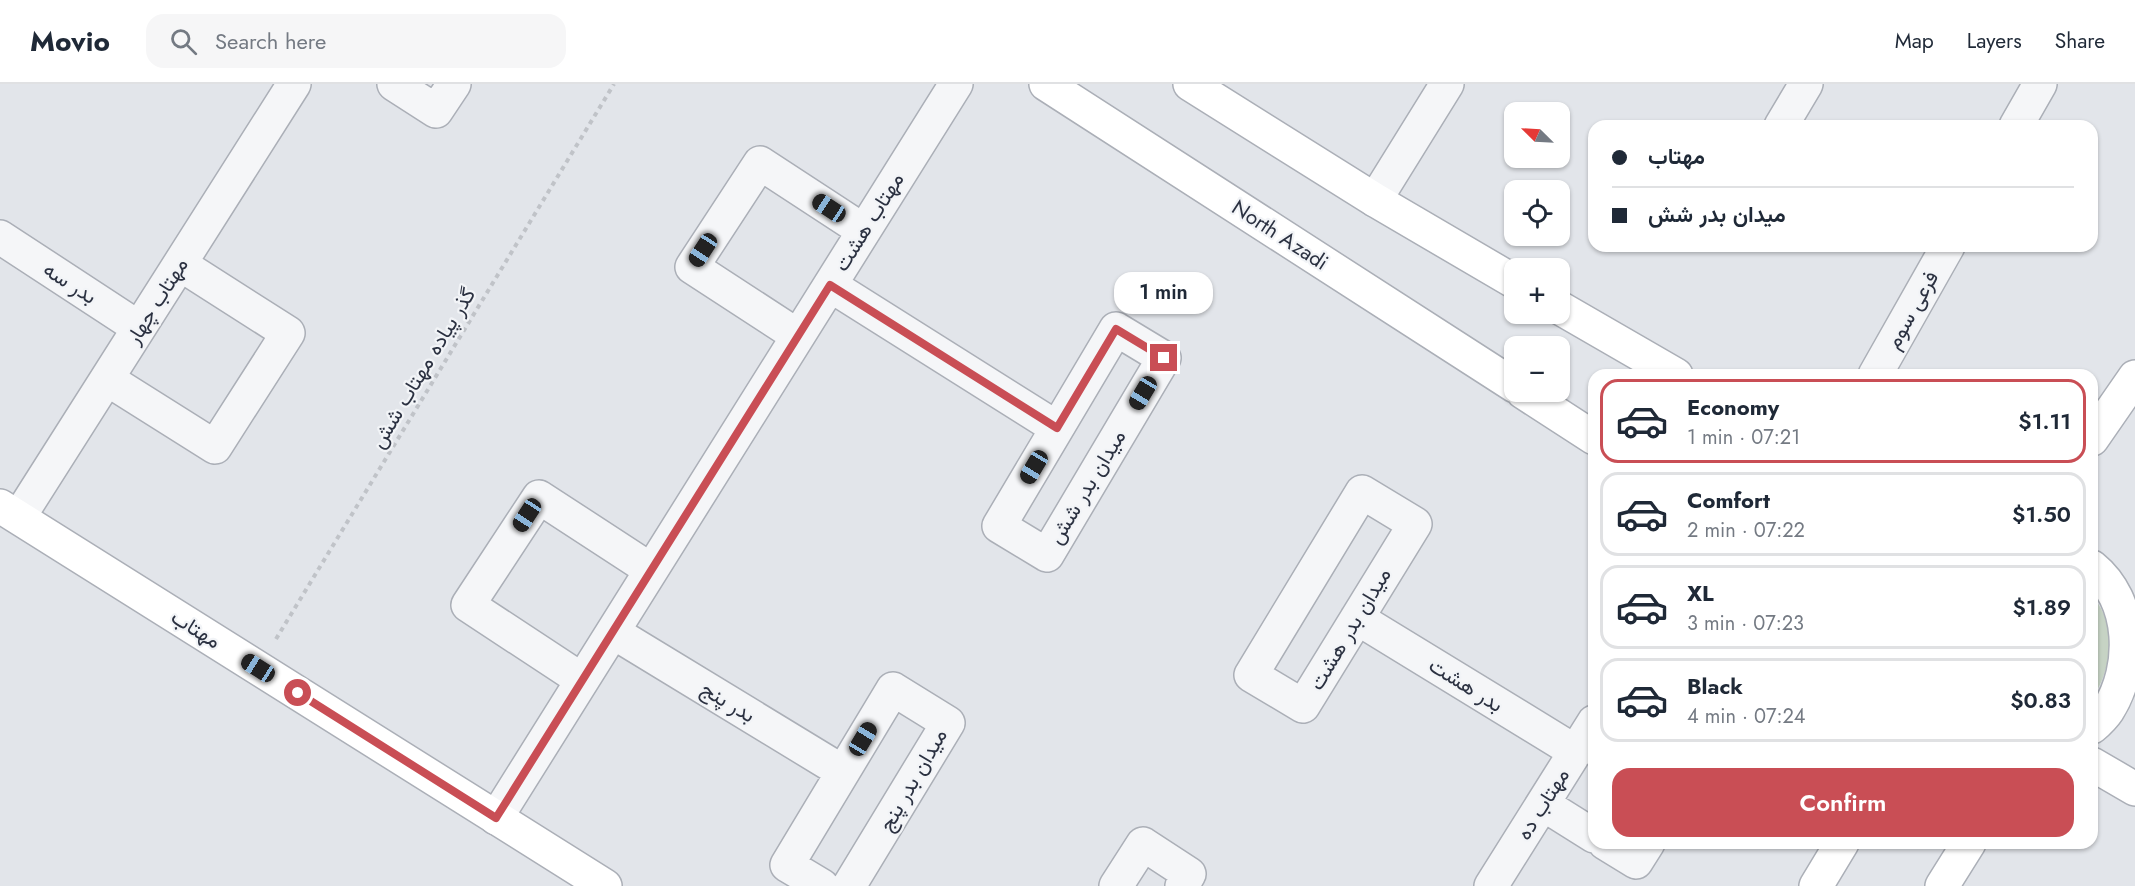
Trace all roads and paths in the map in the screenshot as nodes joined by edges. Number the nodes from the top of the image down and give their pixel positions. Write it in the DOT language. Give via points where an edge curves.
graph roads {
  1 [pos="294,84"];
  2 [pos="394,84"];
  3 [pos="454,84"];
  4 [pos="614,84"];
  5 [pos="956,84"];
  6 [pos="1046,84"];
  7 [pos="1190,84"];
  8 [pos="1447,84"];
  9 [pos="1806,84"];
  10 [pos="2040,84"];
  11 [pos="1785,120"];
  12 [pos="2019,120"];
  13 [pos="1375,200"];
  14 [pos="864,231"];
  15 [pos="0,237"];
  16 [pos="1945,252"];
  17 [pos="180,264"];
  18 [pos="1504,276"];
  19 [pos="830,285"];
  20 [pos="1570,314"];
  21 [pos="139,328"];
  22 [pos="798,336"];
  23 [pos="1666,369"];
  24 [pos="1878,369"];
  25 [pos="2135,377"];
  26 [pos="107,379"];
  27 [pos="1504,379"];
  28 [pos="1538,402"];
  29 [pos="1057,428"];
  30 [pos="2098,430"];
  31 [pos="1588,434"];
  32 [pos="9,512"];
  33 [pos="651,570"];
  34 [pos="2098,574"];
  35 [pos="2128,596"];
  36 [pos="1357,618"];
  37 [pos="613,632"];
  38 [pos="2132,659"];
  39 [pos="258,668"];
  40 [pos="582,680"];
  41 [pos="2098,721"];
  42 [pos="1588,732"];
  43 [pos="1576,752"];
  44 [pos="2098,767"];
  45 [pos="843,772"];
  46 [pos="2135,789"];
  47 [pos="1543,804"];
  48 [pos="496,818"];
  49 [pos="1588,832"];
  50 [pos="1615,849"];
  51 [pos="1644,849"];
  52 [pos="1838,849"];
  53 [pos="1966,849"];
  54 [pos="605,886"];
  55 [pos="822,886"];
  56 [pos="849,886"];
  57 [pos="1116,886"];
  58 [pos="1182,886"];
  59 [pos="1491,886"];
  60 [pos="1816,886"];
  61 [pos="1942,886"];
  1 -- 17 [label="street, مهتاب چهار"];
  2 -- 3 [label="street" via="436,111"];
  4 -- 39 [label="path, گذر پیاده مهتاب شش"];
  5 -- 14 [label="street, مهتاب هشت"];
  6 -- 27 [label="main road, North Azadi"];
  7 -- 13 [label="main road"];
  8 -- 13 [label="street"];
  9 -- 11 [label="street"];
  10 -- 12 [label="street"];
  13 -- 18 [label="main road"];
  14 -- 19 [label="street, مهتاب هشت"];
  14 -- 22 [label="street" via="760,163 692,267"];
  15 -- 21 [label="street, بدر سه"];
  16 -- 24 [label="street, فرعی سوم"];
  17 -- 21 [label="street, مهتاب چهار"];
  17 -- 26 [label="street" via="288,333 282,343 215,447"];
  19 -- 22 [label="street, مهتاب هشت"];
  19 -- 29 [label="street"];
  20 -- 23 [label="main road"];
  21 -- 26 [label="street, مهتاب چهار"];
  22 -- 33 [label="street, مهتاب هشت"];
  25 -- 30 [label="main road"];
  26 -- 32 [label="street, مهتاب چهار"];
  28 -- 31 [label="main road"];
  29 -- 29 [label="street, میدان بدر شش" via="999,526 1047,555 1164,358 1116,329"];
  32 -- 39 [label="main road, مهتاب"];
  33 -- 37 [label="street, مهتاب هشت"];
  33 -- 40 [label="street" via="539,497 468,604"];
  34 -- 35 [label="main road" via="2111,589"];
  35 -- 38 [label="main road"];
  36 -- 36 [label="street, میدان بدر هشت" via="1415,524 1362,492 1251,675 1303,706"];
  36 -- 43 [label="street, بدر هشت"];
  37 -- 40 [label="street, مهتاب هشت"];
  37 -- 45 [label="street, بدر پنج"];
  38 -- 41 [label="main road" via="2122,685"];
  39 -- 48 [label="main road, مهتاب"];
  40 -- 48 [label="street, مهتاب هشت"];
  42 -- 43 [label="street, مهتاب ده"];
  43 -- 47 [label="street, مهتاب ده"];
  44 -- 46 [label="main road"];
  45 -- 55 [label="street, میدان بدر پنج" via="787,864"];
  45 -- 56 [label="street, میدان بدر پنج" via="893,689 948,723"];
  47 -- 49 [label="street"];
  47 -- 59 [label="street, مهتاب ده"];
  48 -- 54 [label="main road, مهتاب"];
  50 -- 51 [label="street" via="1636,862"];
  52 -- 60 [label="main road"];
  53 -- 61 [label="main road"];
  57 -- 58 [label="street" via="1143,844 1189,874"];
}
